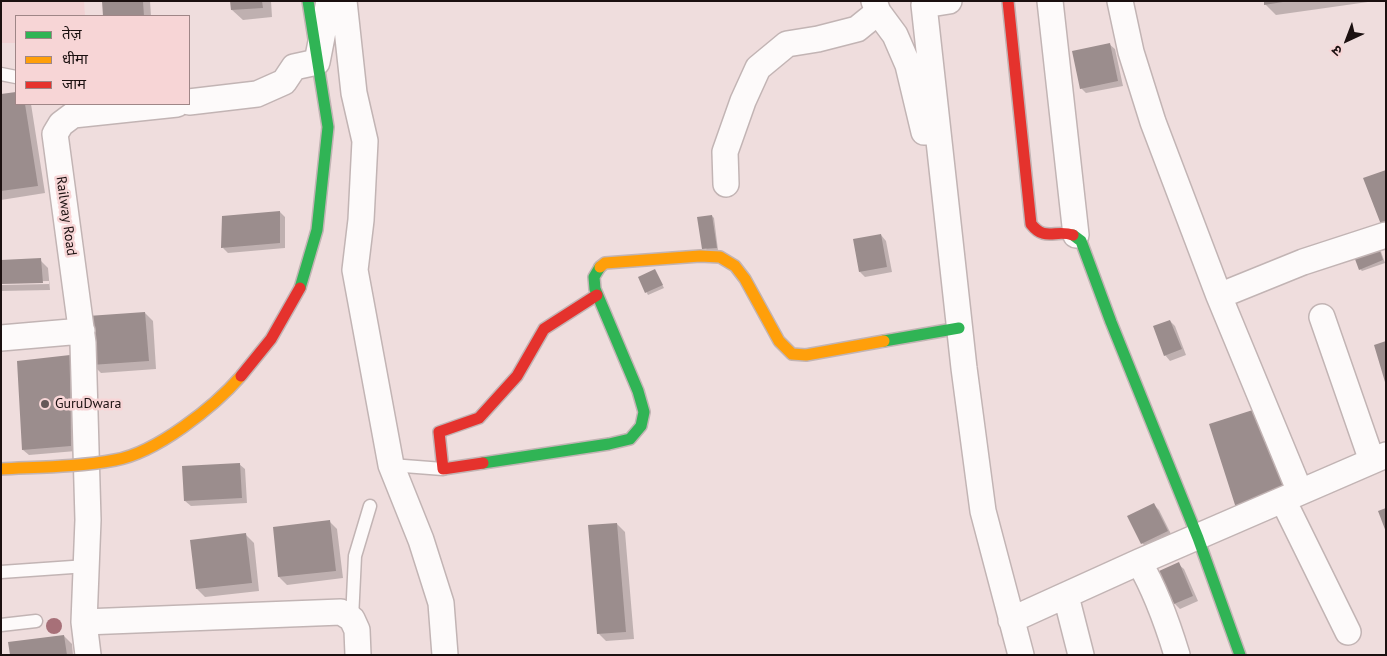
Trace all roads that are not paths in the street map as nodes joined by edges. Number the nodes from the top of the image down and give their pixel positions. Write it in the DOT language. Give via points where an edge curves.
graph roads {
  1 [pos="308,1"];
  2 [pos="329,1"];
  3 [pos="344,1"];
  4 [pos="949,1"];
  5 [pos="1008,1"];
  6 [pos="1050,1"];
  7 [pos="1120,1"];
  8 [pos="876,7"];
  9 [pos="319,72"];
  10 [pos="1,74"];
  11 [pos="15,77"];
  12 [pos="190,102"];
  13 [pos="155,105"];
  14 [pos="69,109"];
  15 [pos="726,184"];
  16 [pos="1386,234"];
  17 [pos="1076,235"];
  18 [pos="954,284"];
  19 [pos="597,295"];
  20 [pos="1219,296"];
  21 [pos="1322,317"];
  22 [pos="959,328"];
  23 [pos="82,331"];
  24 [pos="1,338"];
  25 [pos="1379,458"];
  26 [pos="391,465"];
  27 [pos="1,469"];
  28 [pos="442,469"];
  29 [pos="1291,496"];
  30 [pos="370,506"];
  31 [pos="1198,538"];
  32 [pos="1139,562"];
  33 [pos="87,566"];
  34 [pos="1,572"];
  35 [pos="1066,596"];
  36 [pos="352,619"];
  37 [pos="1011,620"];
  38 [pos="36,621"];
  39 [pos="84,622"];
  40 [pos="1,625"];
  41 [pos="1348,632"];
  42 [pos="88,655"];
  43 [pos="358,655"];
  44 [pos="445,655"];
  45 [pos="1022,655"];
  46 [pos="1081,655"];
  47 [pos="1177,655"];
  48 [pos="1240,655"];
  1 -- 9 [label="street"];
  2 -- 9 [label="street"];
  3 -- 26 [label="street" via="354,94 365,142 355,270"];
  4 -- 18 [label="street" via="924,5"];
  5 -- 17 [label="street" via="1031,224 1035,232 1042,235 1067,232"];
  6 -- 17 [label="street"];
  7 -- 20 [label="street" via="1131,52 1153,122"];
  8 -- 15 [label="street" via="857,29 787,44 758,68 725,152"];
  8 -- 18 [label="street" via="895,35 908,65 924,126 928,177"];
  9 -- 12 [label="street" via="294,67 284,82 257,94"];
  9 -- 27 [label="street, bridge" via="328,127 317,230 300,288 272,339 239,378 209,406 179,430 147,449 117,460"];
  10 -- 11 [label="lane"];
  13 -- 14 [label="street, Railway Road"];
  14 -- 23 [label="street, Railway Road" via="55,134"];
  16 -- 20 [label="street" via="1303,262"];
  17 -- 31 [label="street"];
  18 -- 22 [label="street"];
  19 -- 22 [label="street" via="593,281 596,270 605,263 720,257 735,266 745,279 779,341 792,354 806,355"];
  19 -- 28 [label="street" via="544,329 517,376 479,418 439,432"];
  19 -- 28 [label="street" via="644,412 641,426 630,439"];
  20 -- 29 [label="street"];
  21 -- 25 [label="street"];
  22 -- 37 [label="street" via="983,511"];
  23 -- 24 [label="street"];
  23 -- 33 [label="street, Railway Road"];
  25 -- 29 [label="street"];
  26 -- 28 [label="lane"];
  26 -- 44 [label="street" via="421,540 441,603"];
  29 -- 31 [label="street"];
  29 -- 41 [label="street"];
  30 -- 36 [label="lane" via="355,556"];
  31 -- 32 [label="street"];
  31 -- 48 [label="street"];
  32 -- 35 [label="street"];
  32 -- 47 [label="street" via="1170,629"];
  33 -- 34 [label="lane"];
  33 -- 39 [label="street, Railway Road"];
  35 -- 37 [label="street"];
  35 -- 46 [label="street"];
  36 -- 39 [label="street" via="341,612"];
  36 -- 43 [label="street" via="357,630"];
  37 -- 45 [label="street"];
  38 -- 40 [label="lane"];
  39 -- 42 [label="street, Railway Road"];
}
